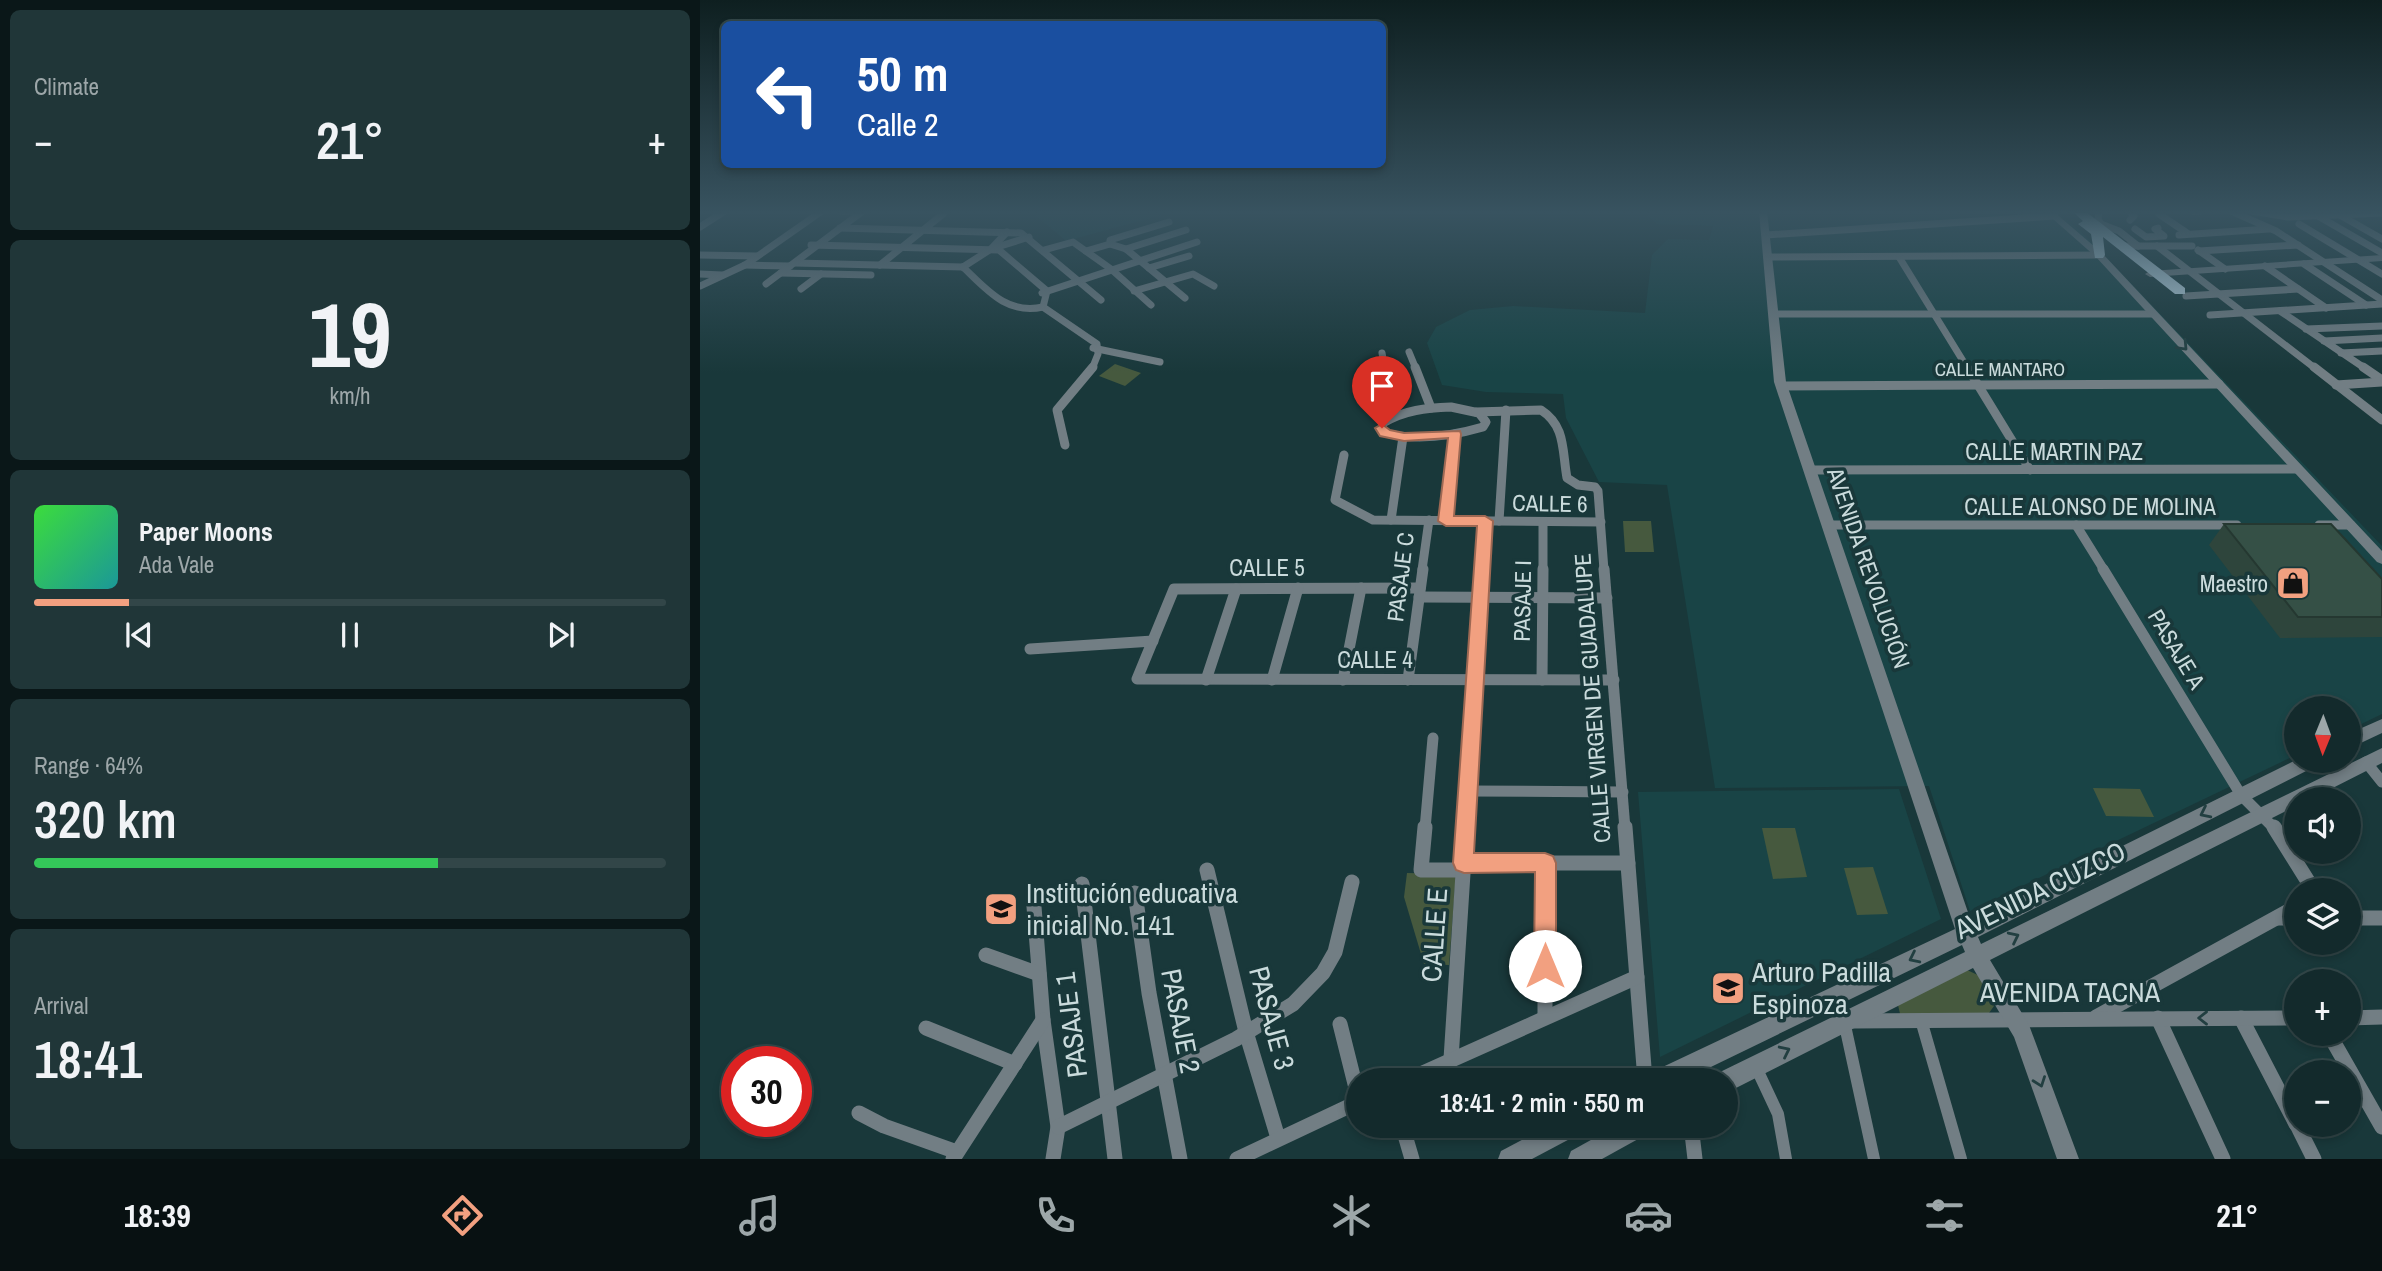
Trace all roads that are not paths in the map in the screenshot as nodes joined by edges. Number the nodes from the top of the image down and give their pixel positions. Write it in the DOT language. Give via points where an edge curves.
graph roads {
  1 [pos="746,265"];
  2 [pos="748,265"];
  3 [pos="789,265"];
  4 [pos="789,265"];
  5 [pos="876,265"];
  6 [pos="884,265"];
  7 [pos="966,265"];
  8 [pos="1007,265"];
  9 [pos="1062,265"];
  10 [pos="1106,265"];
  11 [pos="1122,265"];
  12 [pos="1146,265"];
  13 [pos="1159,265"];
  14 [pos="1768,265"];
  15 [pos="1904,265"];
  16 [pos="2108,265"];
  17 [pos="2147,265"];
  18 [pos="2181,265"];
  19 [pos="2219,265"];
  20 [pos="2283,265"];
  21 [pos="2306,265"];
  22 [pos="2330,265"];
  23 [pos="2265,266"];
  24 [pos="787,267"];
  25 [pos="963,267"];
  26 [pos="1149,268"];
  27 [pos="1111,269"];
  28 [pos="2225,269"];
  29 [pos="2189,271"];
  30 [pos="700,274"];
  31 [pos="821,274"];
  32 [pos="2154,274"];
  33 [pos="727,275"];
  34 [pos="871,275"];
  35 [pos="1080,280"];
  36 [pos="1166,282"];
  37 [pos="766,284"];
  38 [pos="700,286"];
  39 [pos="1214,286"];
  40 [pos="2295,287"];
  41 [pos="801,289"];
  42 [pos="1134,291"];
  43 [pos="2216,292"];
  44 [pos="2183,293"];
  45 [pos="1185,298"];
  46 [pos="1042,300"];
  47 [pos="1101,300"];
  48 [pos="2382,302"];
  49 [pos="1151,305"];
  50 [pos="2366,305"];
  51 [pos="2326,308"];
  52 [pos="2280,312"];
  53 [pos="1773,314"];
  54 [pos="1935,314"];
  55 [pos="2153,314"];
  56 [pos="2244,314"];
  57 [pos="2210,316"];
  58 [pos="2382,326"];
  59 [pos="2306,329"];
  60 [pos="2382,338"];
  61 [pos="2324,341"];
  62 [pos="1097,347"];
  63 [pos="2382,351"];
  64 [pos="1409,352"];
  65 [pos="1382,353"];
  66 [pos="2341,353"];
  67 [pos="1160,362"];
  68 [pos="2382,381"];
  69 [pos="2219,384"];
  70 [pos="1979,385"];
  71 [pos="2336,385"];
  72 [pos="1781,386"];
  73 [pos="1431,408"];
  74 [pos="2366,408"];
  75 [pos="2382,408"];
  76 [pos="1506,410"];
  77 [pos="1476,412"];
  78 [pos="1394,416"];
  79 [pos="2382,420"];
  80 [pos="1455,434"];
  81 [pos="1404,437"];
  82 [pos="1065,445"];
  83 [pos="1344,455"];
  84 [pos="2298,469"];
  85 [pos="1811,470"];
  86 [pos="2030,470"];
  87 [pos="1391,520"];
  88 [pos="1429,520"];
  89 [pos="1446,521"];
  90 [pos="1492,521"];
  91 [pos="1543,522"];
  92 [pos="1601,522"];
  93 [pos="2076,525"];
  94 [pos="2255,525"];
  95 [pos="2310,525"];
  96 [pos="2351,525"];
  97 [pos="1830,526"];
  98 [pos="2382,558"];
  99 [pos="1298,588"];
  100 [pos="1361,588"];
  101 [pos="1236,589"];
  102 [pos="1419,593"];
  103 [pos="1543,597"];
  104 [pos="1480,598"];
  105 [pos="1607,598"];
  106 [pos="1153,641"];
  107 [pos="1030,649"];
  108 [pos="1206,680"];
  109 [pos="1272,680"];
  110 [pos="1343,680"];
  111 [pos="1408,680"];
  112 [pos="1475,680"];
  113 [pos="1542,680"];
  114 [pos="1614,680"];
  115 [pos="2382,726"];
  116 [pos="2361,736"];
  117 [pos="1433,738"];
  118 [pos="2374,758"];
  119 [pos="2284,774"];
  120 [pos="2382,782"];
  121 [pos="1468,791"];
  122 [pos="1622,792"];
  123 [pos="2241,796"];
  124 [pos="2263,815"];
  125 [pos="1545,863"];
  126 [pos="1628,863"];
  127 [pos="1463,866"];
  128 [pos="1208,870"];
  129 [pos="2306,878"];
  130 [pos="1352,883"];
  131 [pos="1082,884"];
  132 [pos="1135,893"];
  133 [pos="1032,894"];
  134 [pos="2284,913"];
  135 [pos="2274,918"];
  136 [pos="2284,918"];
  137 [pos="2361,918"];
  138 [pos="2382,918"];
  139 [pos="1965,934"];
  140 [pos="1976,954"];
  141 [pos="986,956"];
  142 [pos="1038,975"];
  143 [pos="1637,976"];
  144 [pos="1545,1017"];
  145 [pos="2361,1017"];
  146 [pos="2382,1017"];
  147 [pos="2015,1018"];
  148 [pos="2093,1018"];
  149 [pos="2158,1018"];
  150 [pos="2241,1018"];
  151 [pos="2284,1018"];
  152 [pos="1043,1020"];
  153 [pos="1921,1020"];
  154 [pos="1844,1021"];
  155 [pos="1340,1024"];
  156 [pos="926,1028"];
  157 [pos="1246,1032"];
  158 [pos="2336,1046"];
  159 [pos="1451,1059"];
  160 [pos="1015,1064"];
  161 [pos="1755,1065"];
  162 [pos="1351,1068"];
  163 [pos="1432,1068"];
  164 [pos="1644,1068"];
  165 [pos="1685,1068"];
  166 [pos="1166,1074"];
  167 [pos="1738,1074"];
  168 [pos="2284,1102"];
  169 [pos="1107,1106"];
  170 [pos="1346,1107"];
  171 [pos="859,1113"];
  172 [pos="1058,1127"];
  173 [pos="2382,1127"];
  174 [pos="2302,1137"];
  175 [pos="1278,1138"];
  176 [pos="1406,1138"];
  177 [pos="1549,1138"];
  178 [pos="1617,1138"];
  179 [pos="1693,1138"];
  180 [pos="955,1156"];
  181 [pos="1053,1159"];
  182 [pos="1115,1159"];
  183 [pos="1180,1159"];
  184 [pos="1237,1159"];
  185 [pos="1412,1159"];
  186 [pos="1509,1159"];
  187 [pos="1579,1159"];
  188 [pos="1695,1159"];
  189 [pos="1786,1159"];
  190 [pos="1874,1159"];
  191 [pos="1961,1159"];
  192 [pos="2068,1159"];
  193 [pos="2224,1159"];
  194 [pos="2314,1159"];
  1 -- 33 [label="street"];
  2 -- 24 [label="street"];
  3 -- 24 [label="street"];
  4 -- 24 [label="street"];
  5 -- 24 [label="street"];
  6 -- 25 [label="street"];
  7 -- 25 [label="street"];
  8 -- 46 [label="street"];
  9 -- 35 [label="street"];
  10 -- 27 [label="street"];
  11 -- 27 [label="street"];
  12 -- 26 [label="street"];
  13 -- 26 [label="street"];
  14 -- 53 [label="street, AVENIDA REVOLUCIÓN"];
  15 -- 54 [label="street"];
  16 -- 55 [label="street"];
  17 -- 32 [label="highway"];
  18 -- 29 [label="street"];
  19 -- 28 [label="street"];
  20 -- 23 [label="street"];
  21 -- 50 [label="street"];
  22 -- 48 [label="street"];
  23 -- 28 [label="street"];
  23 -- 40 [label="street"];
  24 -- 31 [label="street"];
  24 -- 37 [label="street"];
  25 -- 46 [label="street" via="1008,308"];
  26 -- 36 [label="street"];
  27 -- 35 [label="street"];
  27 -- 42 [label="street"];
  28 -- 29 [label="street"];
  29 -- 32 [label="street"];
  29 -- 43 [label="street"];
  30 -- 33 [label="street"];
  31 -- 34 [label="street"];
  31 -- 41 [label="street"];
  32 -- 44 [label="highway"];
  33 -- 38 [label="street"];
  35 -- 46 [label="street"];
  35 -- 47 [label="street"];
  36 -- 39 [label="street" via="1200,276"];
  36 -- 42 [label="street"];
  36 -- 45 [label="street"];
  40 -- 43 [label="street"];
  40 -- 51 [label="street"];
  42 -- 49 [label="street"];
  43 -- 44 [label="street"];
  43 -- 56 [label="street"];
  46 -- 62 [label="street" via="1090,347"];
  48 -- 50 [label="street"];
  50 -- 51 [label="street"];
  51 -- 52 [label="street"];
  52 -- 56 [label="street"];
  52 -- 59 [label="street"];
  53 -- 54 [label="street"];
  53 -- 72 [label="street, AVENIDA REVOLUCIÓN"];
  54 -- 55 [label="street"];
  54 -- 70 [label="street"];
  55 -- 69 [label="street, one-way"];
  56 -- 57 [label="street"];
  56 -- 71 [label="street"];
  58 -- 59 [label="street"];
  59 -- 61 [label="street"];
  60 -- 61 [label="street"];
  61 -- 66 [label="street"];
  62 -- 67 [label="street"];
  62 -- 82 [label="street" via="1088,375 1057,410"];
  63 -- 66 [label="street"];
  64 -- 73 [label="street"];
  65 -- 78 [label="street"];
  66 -- 68 [label="street"];
  68 -- 71 [label="street"];
  69 -- 70 [label="street, CALLE MANTARO"];
  69 -- 84 [label="street"];
  70 -- 72 [label="street, CALLE MANTARO"];
  70 -- 86 [label="street"];
  71 -- 74 [label="street"];
  72 -- 85 [label="street, AVENIDA REVOLUCIÓN"];
  73 -- 77 [label="street, CALLE VIRGEN DE GUADALUPE"];
  73 -- 78 [label="street, CALLE VIRGEN DE GUADALUPE"];
  74 -- 75 [label="street"];
  74 -- 79 [label="street"];
  76 -- 77 [label="street, CALLE VIRGEN DE GUADALUPE"];
  76 -- 90 [label="street, CALLE E"];
  76 -- 92 [label="street, CALLE VIRGEN DE GUADALUPE" via="1541,410 1558,422 1566,477 1578,485 1595,487"];
  77 -- 80 [label="street" via="1486,422 1483,427"];
  78 -- 81 [label="street" via="1382,428"];
  80 -- 81 [label="street"];
  80 -- 89 [label="street"];
  81 -- 87 [label="street"];
  83 -- 87 [label="street, CALLE 6" via="1335,499 1371,520"];
  84 -- 86 [label="street, CALLE MARTIN PAZ"];
  84 -- 96 [label="street"];
  85 -- 86 [label="street, CALLE MARTIN PAZ"];
  85 -- 97 [label="street, AVENIDA REVOLUCIÓN"];
  87 -- 88 [label="street, CALLE 6"];
  88 -- 89 [label="street, CALLE 6"];
  88 -- 102 [label="street, PASAJE C"];
  89 -- 90 [label="street, CALLE 6"];
  90 -- 91 [label="street, CALLE 6"];
  90 -- 104 [label="street, CALLE E"];
  91 -- 92 [label="street, CALLE 6"];
  91 -- 103 [label="street, PASAJE I"];
  92 -- 105 [label="street, CALLE VIRGEN DE GUADALUPE"];
  93 -- 94 [label="street, CALLE ALONSO DE MOLINA"];
  93 -- 97 [label="street, CALLE ALONSO DE MOLINA"];
  93 -- 123 [label="street, PASAJE A"];
  95 -- 96 [label="street"];
  96 -- 98 [label="street"];
  97 -- 139 [label="street, AVENIDA REVOLUCIÓN"];
  99 -- 100 [label="street, CALLE 5"];
  99 -- 101 [label="street, CALLE 5"];
  99 -- 109 [label="street"];
  100 -- 102 [label="street, CALLE 5"];
  100 -- 110 [label="street"];
  101 -- 106 [label="street, CALLE 5" via="1174,589"];
  101 -- 108 [label="street"];
  102 -- 104 [label="street, CALLE 5"];
  102 -- 111 [label="street, PASAJE C"];
  103 -- 104 [label="street, CALLE 5"];
  103 -- 105 [label="street, CALLE 5"];
  103 -- 113 [label="street, PASAJE I"];
  104 -- 112 [label="street, CALLE E"];
  105 -- 114 [label="street, CALLE VIRGEN DE GUADALUPE"];
  106 -- 107 [label="street"];
  106 -- 108 [label="street, CALLE 4" via="1137,679"];
  108 -- 109 [label="street, CALLE 4"];
  109 -- 110 [label="street, CALLE 4"];
  110 -- 111 [label="street, CALLE 4"];
  111 -- 112 [label="street, CALLE 4"];
  112 -- 113 [label="street, CALLE 4"];
  112 -- 121 [label="street, CALLE E"];
  113 -- 114 [label="street, CALLE 4"];
  114 -- 122 [label="street, CALLE VIRGEN DE GUADALUPE"];
  115 -- 116 [label="street"];
  117 -- 127 [label="street" via="1422,870"];
  118 -- 120 [label="street"];
  118 -- 124 [label="street, AVENIDA CUZCO"];
  119 -- 123 [label="street, AVENIDA CUZCO"];
  121 -- 122 [label="street"];
  121 -- 127 [label="street, CALLE E"];
  122 -- 126 [label="street, CALLE VIRGEN DE GUADALUPE"];
  123 -- 124 [label="street, PASAJE A"];
  123 -- 139 [label="street, AVENIDA CUZCO, one-way"];
  124 -- 129 [label="street, PASAJE A"];
  140 -- 124 [label="street, AVENIDA CUZCO, one-way"];
  125 -- 126 [label="street"];
  125 -- 127 [label="street"];
  125 -- 144 [label="street"];
  126 -- 143 [label="street, CALLE VIRGEN DE GUADALUPE"];
  127 -- 159 [label="street, CALLE E"];
  128 -- 157 [label="street, PASAJE 3"];
  130 -- 157 [label="street" via="1343,934 1325,970 1292,1004"];
  131 -- 169 [label="street, PASAJE 1"];
  132 -- 166 [label="street, PASAJE 2" via="1144,975"];
  133 -- 142 [label="street"];
  134 -- 135 [label="street"];
  135 -- 136 [label="street"];
  135 -- 148 [label="street"];
  137 -- 138 [label="street"];
  139 -- 140 [label="street, AVENIDA REVOLUCIÓN"];
  139 -- 165 [label="street, AVENIDA CUZCO, one-way"];
  140 -- 147 [label="street, AVENIDA REVOLUCIÓN"];
  140 -- 154 [label="street, AVENIDA CUZCO"];
  141 -- 142 [label="street"];
  142 -- 152 [label="street"];
  143 -- 144 [label="street"];
  143 -- 164 [label="street, CALLE VIRGEN DE GUADALUPE"];
  144 -- 159 [label="street"];
  145 -- 146 [label="street"];
  147 -- 148 [label="street, AVENIDA TACNA"];
  147 -- 153 [label="street, AVENIDA TACNA"];
  147 -- 192 [label="street, AVENIDA REVOLUCIÓN, one-way"];
  148 -- 149 [label="street, AVENIDA TACNA"];
  150 -- 149 [label="street, AVENIDA TACNA, one-way"];
  149 -- 193 [label="street"];
  150 -- 151 [label="street, AVENIDA TACNA"];
  150 -- 168 [label="street"];
  152 -- 160 [label="street"];
  152 -- 172 [label="street"];
  153 -- 154 [label="street, AVENIDA TACNA"];
  153 -- 191 [label="street"];
  161 -- 154 [label="street, AVENIDA CUZCO, one-way"];
  154 -- 190 [label="street"];
  155 -- 162 [label="street"];
  156 -- 160 [label="street"];
  157 -- 166 [label="street"];
  157 -- 175 [label="street, PASAJE 3"];
  158 -- 173 [label="street"];
  159 -- 163 [label="street"];
  160 -- 180 [label="street"];
  161 -- 167 [label="street, AVENIDA CUZCO"];
  161 -- 189 [label="street" via="1778,1114"];
  166 -- 169 [label="street"];
  166 -- 183 [label="street, PASAJE 2"];
  169 -- 172 [label="street"];
  169 -- 182 [label="street, PASAJE 1"];
  170 -- 175 [label="street"];
  171 -- 180 [label="street"];
  172 -- 181 [label="street"];
  174 -- 194 [label="street"];
  175 -- 184 [label="street"];
  176 -- 185 [label="street"];
  177 -- 186 [label="street"];
  178 -- 187 [label="street"];
  179 -- 188 [label="street"];
}
